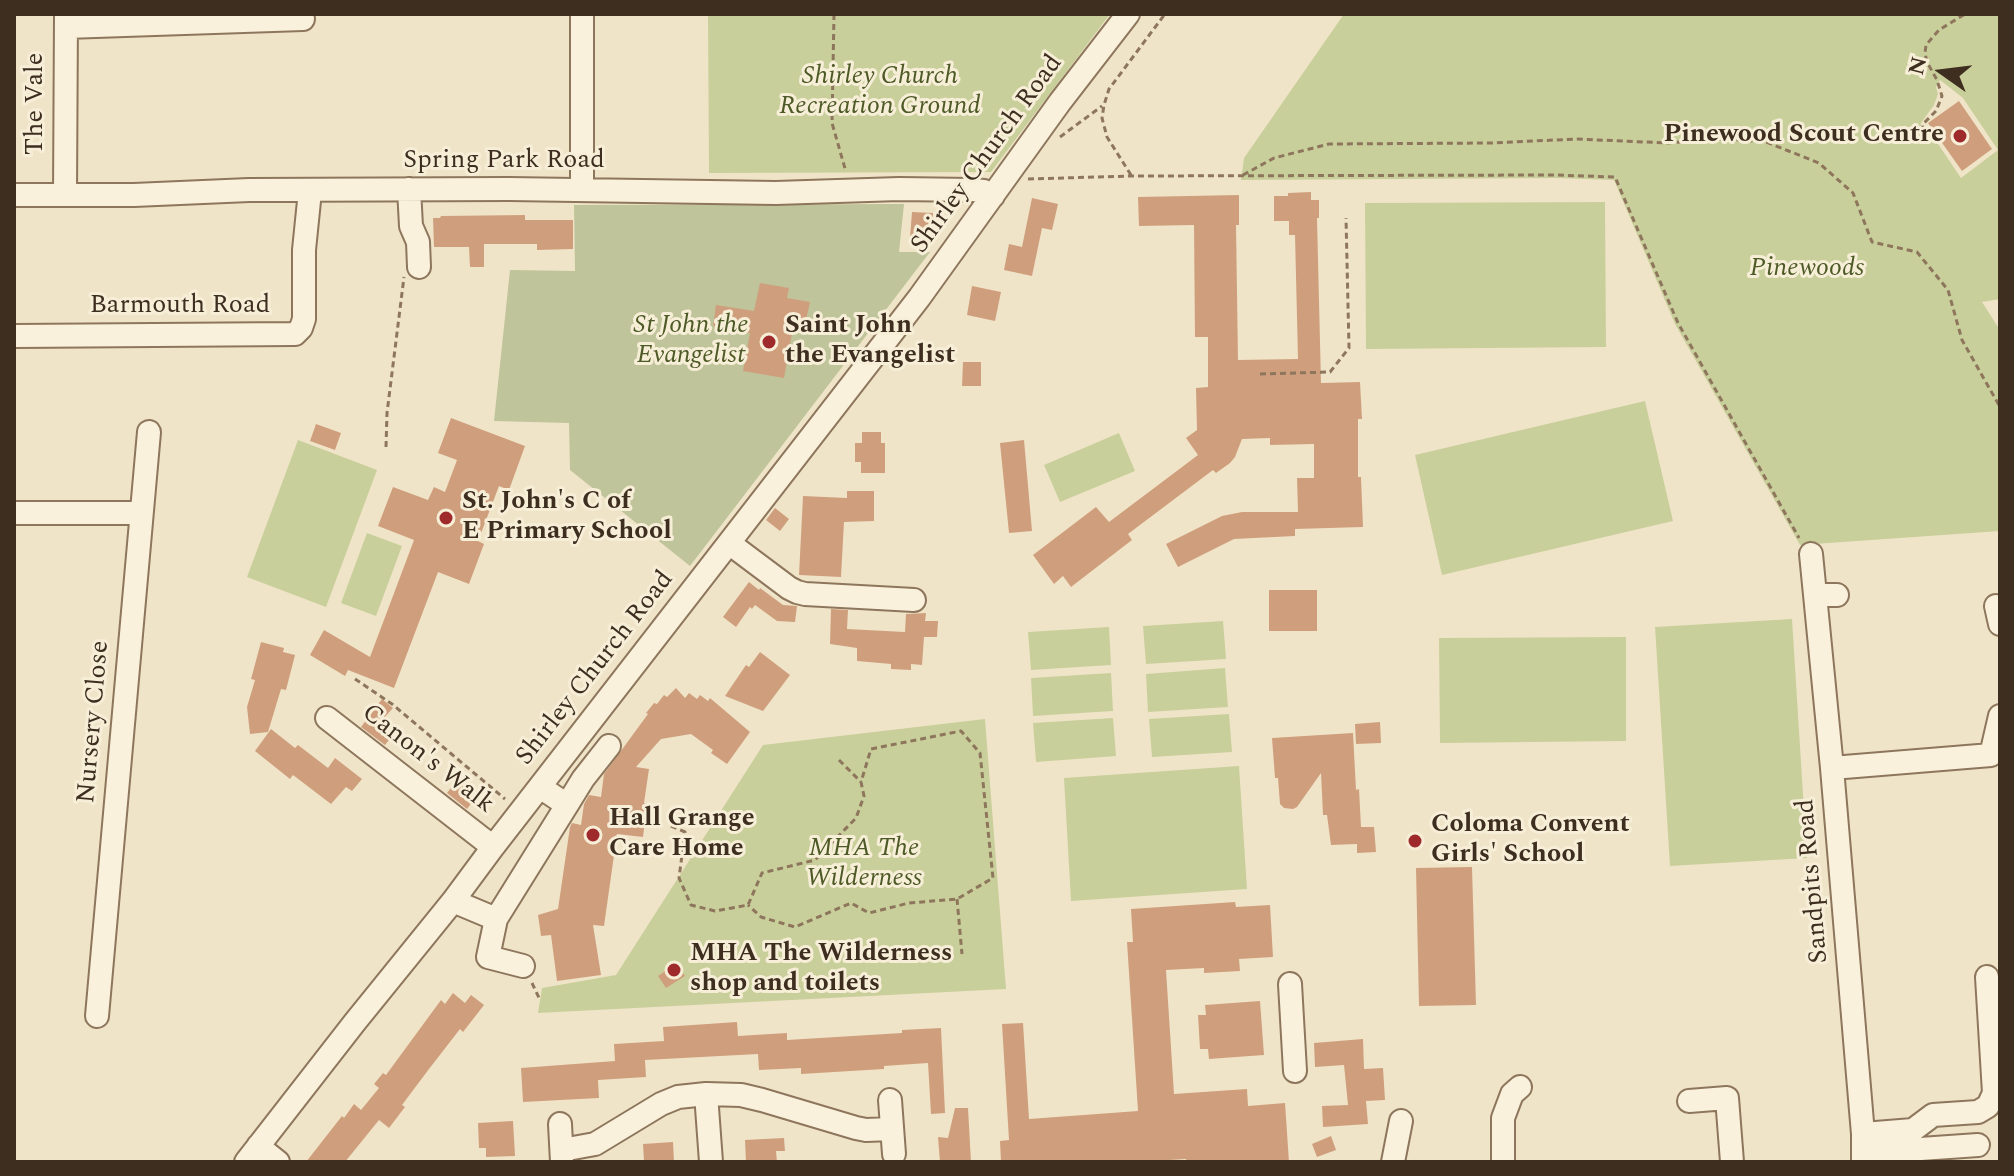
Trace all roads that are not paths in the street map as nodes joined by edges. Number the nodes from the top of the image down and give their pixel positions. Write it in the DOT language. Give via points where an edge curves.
graph roads {
  1 [pos="582,14"];
  2 [pos="1128,14"];
  3 [pos="303,19"];
  4 [pos="66,21"];
  5 [pos="409,189"];
  6 [pos="582,190"];
  7 [pos="310,191"];
  8 [pos="14,195"];
  9 [pos="65,195"];
  10 [pos="993,196"];
  11 [pos="412,267"];
  12 [pos="14,336"];
  13 [pos="149,432"];
  14 [pos="14,513"];
  15 [pos="141,513"];
  16 [pos="729,543"];
  17 [pos="1811,554"];
  18 [pos="914,600"];
  19 [pos="2000,716"];
  20 [pos="327,718"];
  21 [pos="609,746"];
  22 [pos="1996,765"];
  23 [pos="1832,768"];
  24 [pos="540,787"];
  25 [pos="567,805"];
  26 [pos="493,847"];
  27 [pos="453,901"];
  28 [pos="496,919"];
  29 [pos="523,966"];
  30 [pos="1987,977"];
  31 [pos="1290,984"];
  32 [pos="97,1016"];
  33 [pos="1295,1071"];
  34 [pos="1520,1087"];
  35 [pos="706,1094"];
  36 [pos="890,1100"];
  37 [pos="1689,1101"];
  38 [pos="1401,1121"];
  39 [pos="560,1124"];
  40 [pos="892,1129"];
  41 [pos="1978,1145"];
  42 [pos="1863,1150"];
  43 [pos="252,1154"];
  44 [pos="894,1154"];
  45 [pos="562,1156"];
  46 [pos="278,1162"];
  47 [pos="711,1162"];
  48 [pos="1393,1162"];
  49 [pos="1503,1162"];
  50 [pos="1732,1162"];
  1 -- 6 [label="street"];
  2 -- 10 [label="street, Shirley Church Road"];
  3 -- 4 [label="street"];
  4 -- 9 [label="street, The Vale"];
  5 -- 6 [label="street, Spring Park Road"];
  5 -- 7 [label="street, Spring Park Road"];
  5 -- 11 [label="street" via="411,226 418,242"];
  6 -- 10 [label="street, Spring Park Road" via="973,190"];
  7 -- 9 [label="street, Spring Park Road"];
  7 -- 12 [label="street, Barmouth Road" via="304,319 295,334"];
  8 -- 9 [label="street, Spring Park Road"];
  10 -- 16 [label="street, Shirley Church Road"];
  13 -- 15 [label="street, Nursery Close"];
  14 -- 15 [label="street"];
  15 -- 32 [label="street, Nursery Close"];
  16 -- 18 [label="street" via="797,592"];
  16 -- 24 [label="street, Shirley Church Road"];
  17 -- 23 [label="street, Sandpits Road" via="1826,595"];
  19 -- 22 [label="street"];
  20 -- 26 [label="street, Canon's Walk"];
  21 -- 25 [label="street"];
  22 -- 23 [label="street"];
  23 -- 42 [label="street, Sandpits Road"];
  24 -- 25 [label="street"];
  24 -- 26 [label="street, Shirley Church Road"];
  25 -- 28 [label="street"];
  26 -- 27 [label="street, Shirley Church Road"];
  27 -- 28 [label="street"];
  27 -- 43 [label="street, Shirley Church Road"];
  28 -- 29 [label="street" via="488,957"];
  30 -- 42 [label="street" via="1994,1093 1988,1106 1978,1112 1933,1115 1913,1130"];
  31 -- 33 [label="street"];
  34 -- 49 [label="street" via="1503,1118"];
  35 -- 40 [label="street" via="741,1095 866,1130"];
  35 -- 45 [label="street" via="661,1104 595,1144"];
  35 -- 47 [label="street"];
  36 -- 40 [label="street"];
  37 -- 50 [label="street" via="1736,1098"];
  38 -- 48 [label="street"];
  39 -- 45 [label="street"];
  40 -- 44 [label="street"];
  41 -- 42 [label="street"];
  43 -- 46 [label="street"];
}
